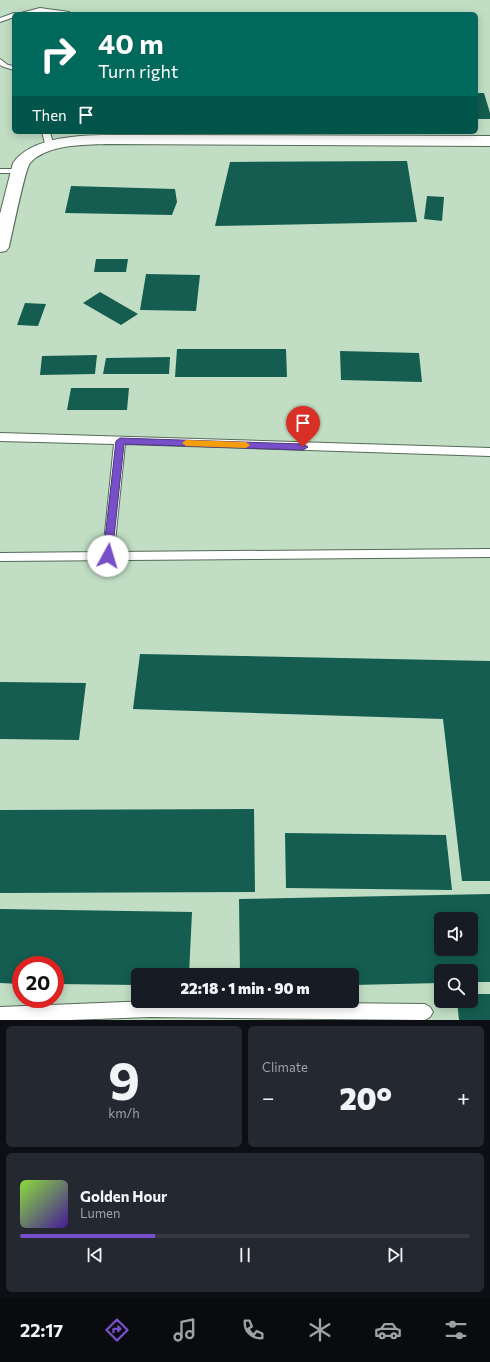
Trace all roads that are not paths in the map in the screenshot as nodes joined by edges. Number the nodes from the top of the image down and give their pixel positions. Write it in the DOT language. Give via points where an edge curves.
graph roads {
  1 [pos="30,12"];
  2 [pos="54,12"];
  3 [pos="12,16"];
  4 [pos="0,20"];
  5 [pos="0,61"];
  6 [pos="12,68"];
  7 [pos="47,134"];
  8 [pos="490,141"];
  9 [pos="50,147"];
  10 [pos="0,171"];
  11 [pos="18,171"];
  12 [pos="0,247"];
  13 [pos="0,437"];
  14 [pos="120,441"];
  15 [pos="490,452"];
  16 [pos="490,553"];
  17 [pos="108,556"];
  18 [pos="0,557"];
  19 [pos="425,1012"];
  20 [pos="0,1016"];
  1 -- 2 [label="lane"];
  3 -- 4 [label="lane"];
  5 -- 6 [label="lane"];
  7 -- 9 [label="lane"];
  8 -- 9 [label="street" via="102,140"];
  9 -- 11 [label="street" via="36,151 20,163"];
  10 -- 11 [label="lane"];
  11 -- 12 [label="street"];
  13 -- 14 [label="lane"];
  14 -- 15 [label="lane"];
  14 -- 17 [label="lane"];
  16 -- 17 [label="lane"];
  17 -- 18 [label="lane"];
  19 -- 20 [label="lane" via="150,1009"];
}
